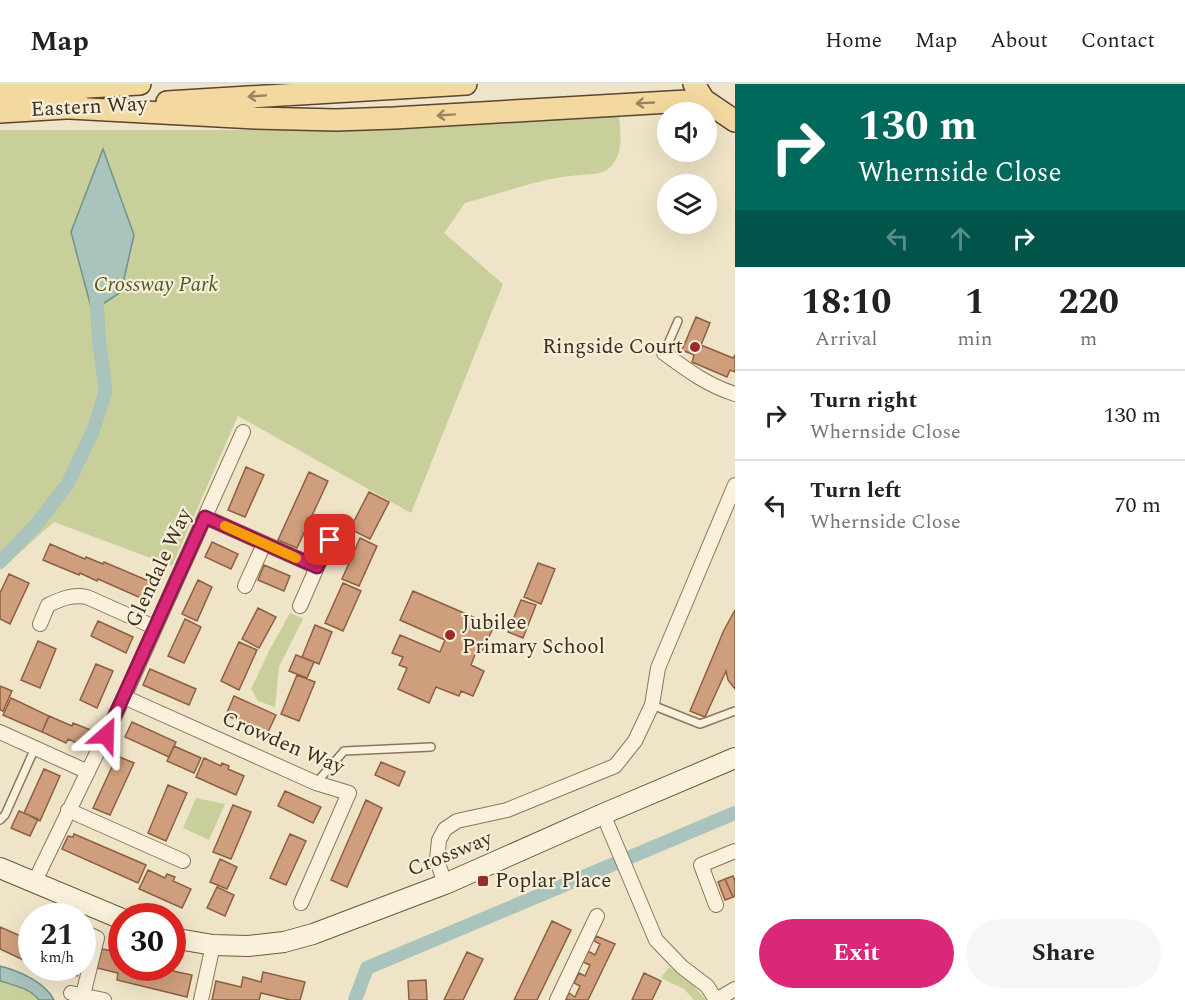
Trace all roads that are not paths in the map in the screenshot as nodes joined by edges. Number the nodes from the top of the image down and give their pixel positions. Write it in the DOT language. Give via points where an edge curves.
graph roads {
  1 [pos="90,84"];
  2 [pos="140,84"];
  3 [pos="466,84"];
  4 [pos="0,92"];
  5 [pos="699,92"];
  6 [pos="69,98"];
  7 [pos="0,112"];
  8 [pos="735,121"];
  9 [pos="678,321"];
  10 [pos="664,353"];
  11 [pos="735,394"];
  12 [pos="243,432"];
  13 [pos="735,485"];
  14 [pos="205,517"];
  15 [pos="330,540"];
  16 [pos="264,544"];
  17 [pos="317,567"];
  18 [pos="245,586"];
  19 [pos="300,606"];
  20 [pos="40,624"];
  21 [pos="154,627"];
  22 [pos="124,697"];
  23 [pos="652,705"];
  24 [pos="735,711"];
  25 [pos="0,732"];
  26 [pos="431,747"];
  27 [pos="34,748"];
  28 [pos="735,758"];
  29 [pos="88,772"];
  30 [pos="315,783"];
  31 [pos="68,810"];
  32 [pos="603,814"];
  33 [pos="0,820"];
  34 [pos="735,851"];
  35 [pos="183,861"];
  36 [pos="0,868"];
  37 [pos="34,883"];
  38 [pos="445,885"];
  39 [pos="301,903"];
  40 [pos="716,905"];
  41 [pos="108,913"];
  42 [pos="597,916"];
  43 [pos="186,940"];
  44 [pos="213,945"];
  45 [pos="82,981"];
  46 [pos="735,989"];
  47 [pos="104,1000"];
  48 [pos="201,1000"];
  49 [pos="557,1000"];
  50 [pos="716,1000"];
  1 -- 6 [label="main road"];
  2 -- 6 [label="main road, Eastern Way"];
  3 -- 6 [label="main road, Eastern Way, one-way"];
  4 -- 6 [label="main road, Eastern Way"];
  5 -- 6 [label="main road, one-way" via="505,112 336,120 255,118"];
  5 -- 8 [label="main road"];
  6 -- 7 [label="main road, Eastern Way"];
  9 -- 10 [label="lane"];
  10 -- 11 [label="street" via="703,381"];
  12 -- 14 [label="street, Glendale Way"];
  13 -- 23 [label="street" via="658,668"];
  14 -- 16 [label="street"];
  14 -- 21 [label="street, Glendale Way"];
  15 -- 17 [label="street"];
  16 -- 17 [label="street"];
  16 -- 18 [label="street"];
  17 -- 19 [label="street"];
  20 -- 21 [label="street" via="48,605 77,595"];
  21 -- 22 [label="street, Glendale Way"];
  22 -- 29 [label="street, Glendale Way"];
  22 -- 30 [label="street, Crowden Way"];
  23 -- 24 [label="lane" via="700,724"];
  23 -- 38 [label="street" via="635,741 615,766 507,810 457,821 445,829 438,840 437,860"];
  25 -- 27 [label="street"];
  26 -- 30 [label="lane" via="345,751"];
  27 -- 29 [label="street"];
  27 -- 33 [label="lane"];
  28 -- 32 [label="street, Crossway"];
  29 -- 31 [label="street, Glendale Way"];
  30 -- 39 [label="street, Crowden Way" via="349,793"];
  31 -- 35 [label="street"];
  31 -- 37 [label="street, Glendale Way"];
  32 -- 38 [label="street, Crossway"];
  32 -- 50 [label="street" via="656,940"];
  34 -- 40 [label="street" via="701,865"];
  36 -- 37 [label="street"];
  37 -- 41 [label="street"];
  38 -- 44 [label="street, Crossway" via="284,942"];
  42 -- 49 [label="street"];
  43 -- 44 [label="street, Crossway"];
  44 -- 48 [label="street"];
  45 -- 47 [label="street" via="77,994"];
  46 -- 50 [label="street"];
}
